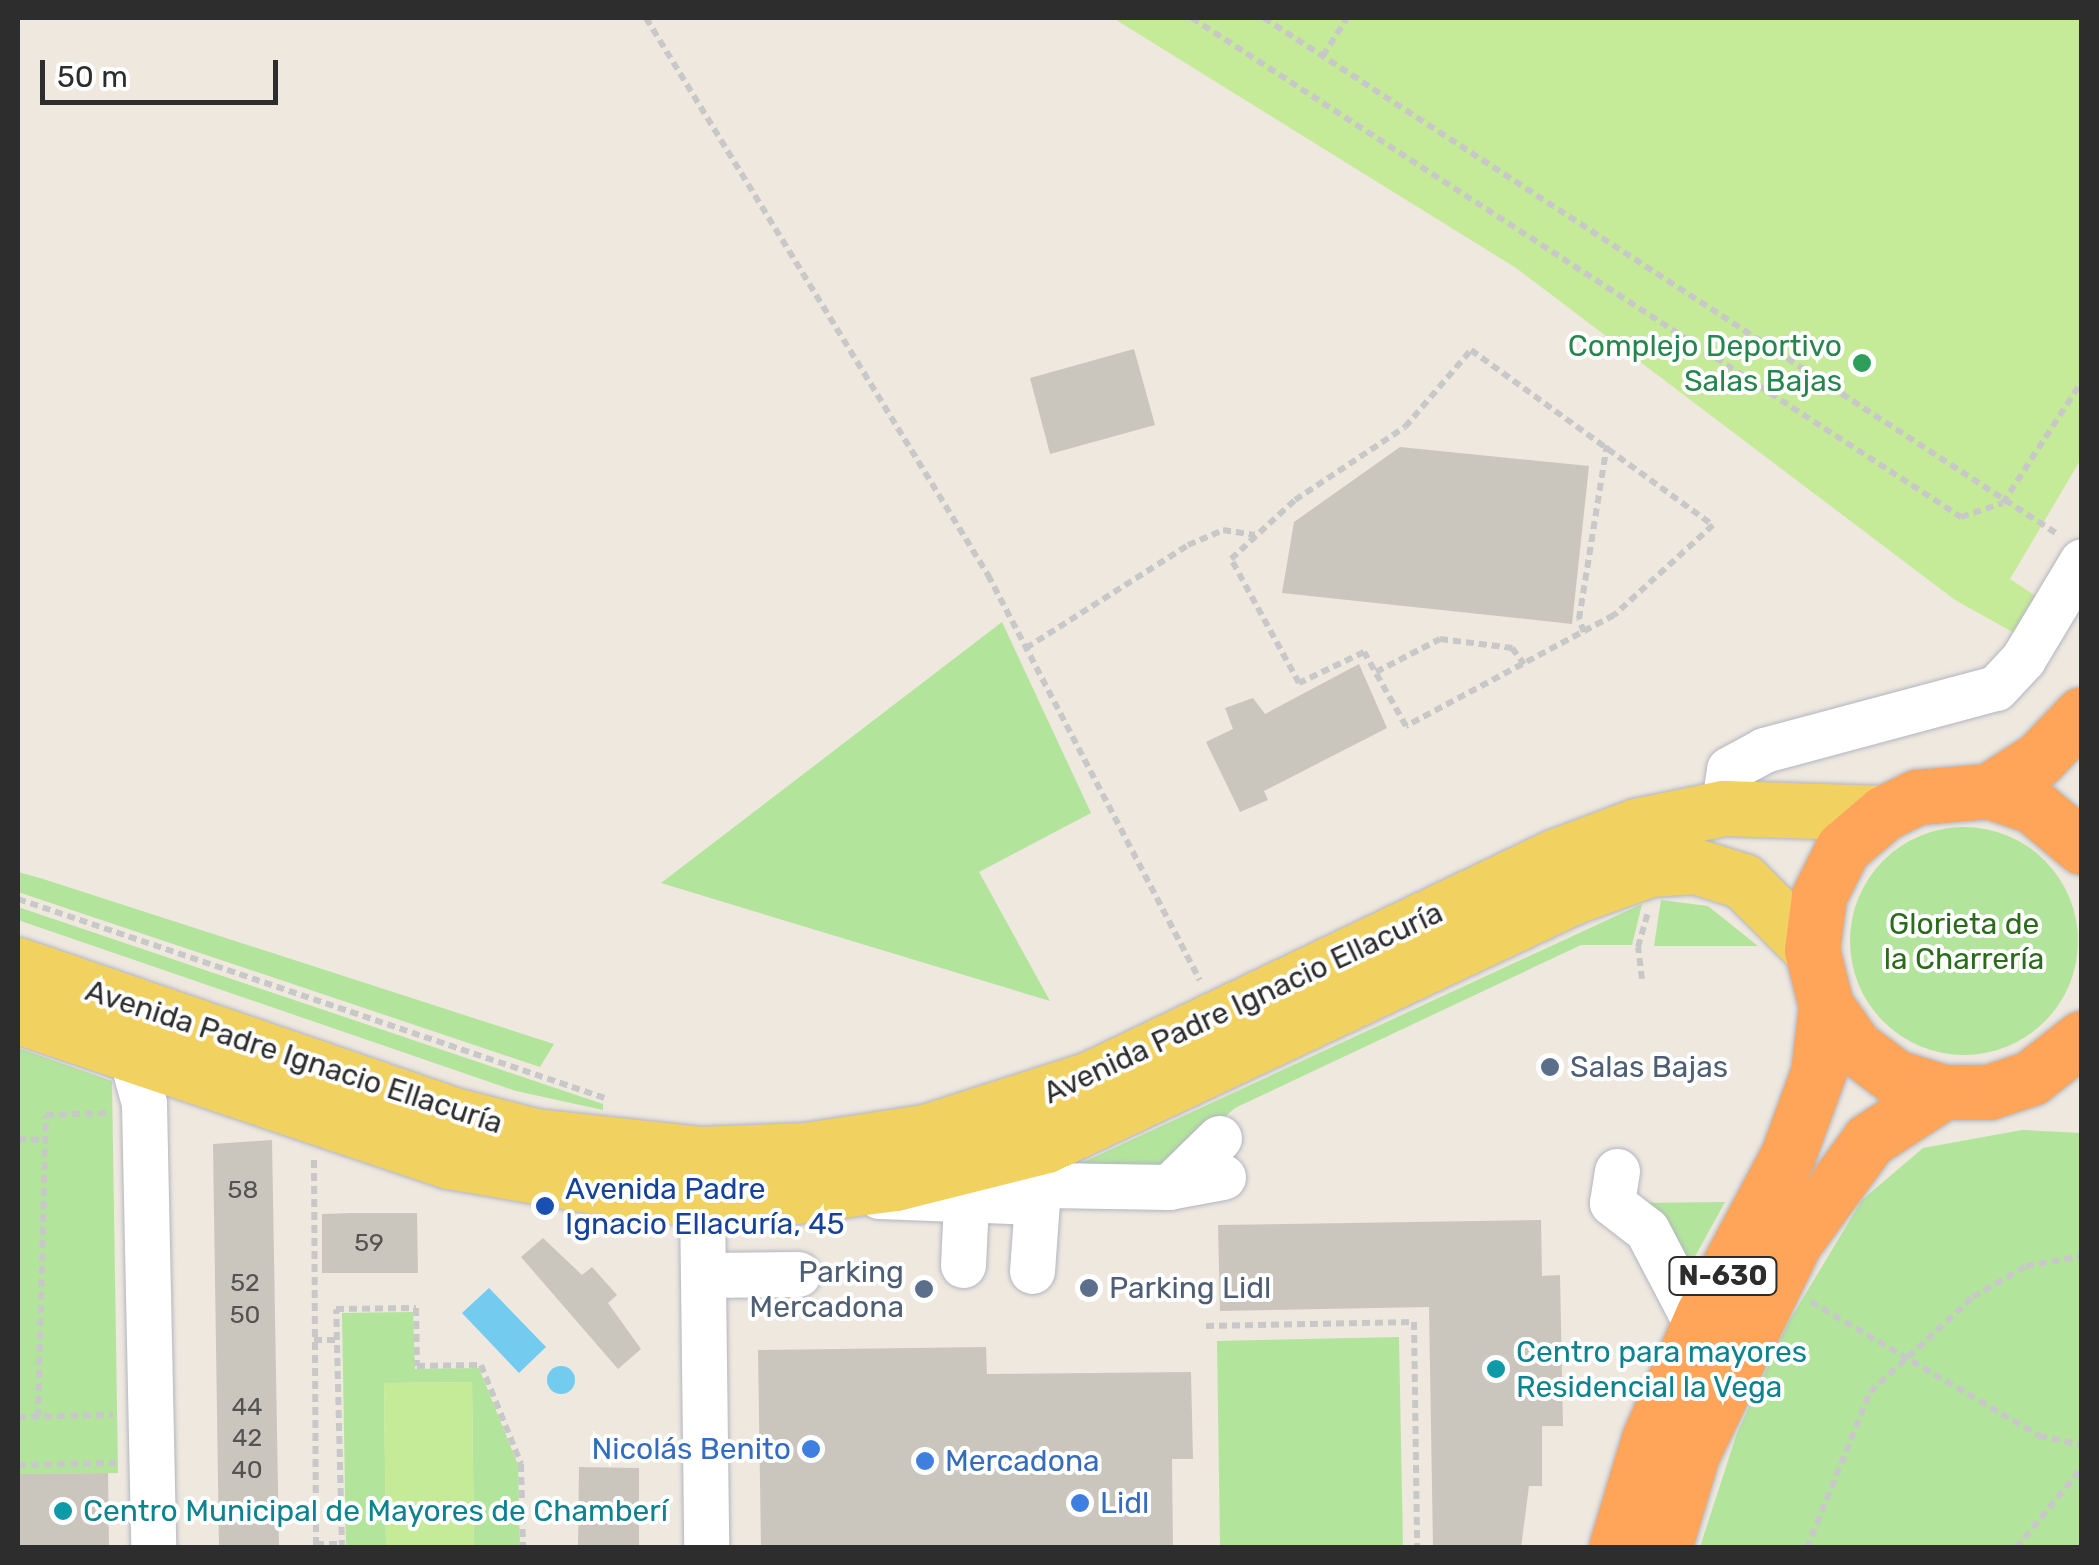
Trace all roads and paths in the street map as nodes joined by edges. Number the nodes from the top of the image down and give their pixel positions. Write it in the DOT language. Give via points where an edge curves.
graph roads {
  1 [pos="646,18"];
  2 [pos="1192,18"];
  3 [pos="1264,18"];
  4 [pos="1347,18"];
  5 [pos="1322,56"];
  6 [pos="2082,382"];
  7 [pos="1606,445"];
  8 [pos="2003,503"];
  9 [pos="1254,535"];
  10 [pos="2075,551"];
  11 [pos="1584,632"];
  12 [pos="1026,648"];
  13 [pos="1524,664"];
  14 [pos="1376,672"];
  15 [pos="2082,714"];
  16 [pos="1989,792"];
  17 [pos="1723,808"];
  18 [pos="1884,812"];
  19 [pos="2082,847"];
  20 [pos="18,899"];
  21 [pos="1649,906"];
  22 [pos="1812,950"];
  23 [pos="18,966"];
  24 [pos="1642,979"];
  25 [pos="1826,1006"];
  26 [pos="18,1016"];
  27 [pos="1217,1018"];
  28 [pos="2082,1038"];
  29 [pos="2056,1084"];
  30 [pos="145,1085"];
  31 [pos="1943,1092"];
  32 [pos="624,1104"];
  33 [pos="18,1139"];
  34 [pos="46,1140"];
  35 [pos="314,1154"];
  36 [pos="1221,1158"];
  37 [pos="1616,1171"];
  38 [pos="1043,1177"];
  39 [pos="834,1194"];
  40 [pos="702,1199"];
  41 [pos="966,1201"];
  42 [pos="2082,1256"];
  43 [pos="963,1265"];
  44 [pos="1032,1270"];
  45 [pos="798,1274"];
  46 [pos="703,1275"];
  47 [pos="1796,1295"];
  48 [pos="1703,1315"];
  49 [pos="1206,1326"];
  50 [pos="314,1340"];
  51 [pos="337,1340"];
  52 [pos="1905,1362"];
  53 [pos="124,1414"];
  54 [pos="38,1417"];
  55 [pos="18,1418"];
  56 [pos="2082,1445"];
  57 [pos="125,1462"];
  58 [pos="18,1465"];
  59 [pos="2082,1468"];
  60 [pos="316,1546"];
  61 [pos="342,1546"];
  62 [pos="154,1548"];
  63 [pos="523,1548"];
  64 [pos="706,1548"];
  65 [pos="1417,1548"];
  66 [pos="1616,1548"];
  67 [pos="1664,1548"];
  68 [pos="1807,1548"];
  69 [pos="2016,1548"];
  1 -- 12 [label="path" via="818,291"];
  2 -- 8 [label="path" via="1961,518"];
  3 -- 5 [label="path"];
  4 -- 5 [label="path"];
  5 -- 8 [label="path"];
  6 -- 8 [label="path"];
  7 -- 9 [label="path" via="1471,350 1405,427"];
  7 -- 11 [label="path" via="1578,619"];
  7 -- 11 [label="path" via="1713,525 1614,616"];
  8 -- 10 [label="path"];
  9 -- 12 [label="path" via="1222,530 1188,545"];
  9 -- 14 [label="path" via="1230,559 1298,684 1364,652"];
  10 -- 17 [label="street" via="2023,659 1996,688 1764,750 1729,769"];
  11 -- 13 [label="path"];
  12 -- 27 [label="path"];
  13 -- 14 [label="path" via="1512,648 1440,639"];
  13 -- 14 [label="path" via="1406,726"];
  15 -- 16 [label="highway" via="2039,759"];
  16 -- 18 [label="highway, N-630" via="1934,794"];
  16 -- 19 [label="highway, N-630" via="2033,806"];
  17 -- 18 [label="main road, Avenida Padre Ignacio Ellacuría"];
  17 -- 27 [label="main road, Avenida Padre Ignacio Ellacuría" via="1636,826 1554,857"];
  18 -- 22 [label="highway, N-630" via="1844,848 1819,896"];
  20 -- 32 [label="path"];
  21 -- 24 [label="path" via="1638,948"];
  22 -- 25 [label="highway, N-630"];
  22 -- 38 [label="main road, Avenida Padre Ignacio Ellacuría" via="1743,880 1695,866 1650,870 1574,896"];
  23 -- 27 [label="main road, Avenida Padre Ignacio Ellacuría" via="457,1116 602,1146 701,1154 806,1150 959,1124 1090,1079"];
  25 -- 31 [label="highway, N-630" via="1855,1047 1895,1077"];
  25 -- 48 [label="highway, N-630" via="1818,1073 1788,1154"];
  26 -- 30 [label="main road, Avenida Padre Ignacio Ellacuría"];
  28 -- 29 [label="highway, N-630"];
  29 -- 31 [label="highway, N-630"];
  30 -- 34 [label="path" via="46,1115"];
  30 -- 40 [label="main road, Avenida Padre Ignacio Ellacuría" via="448,1161 596,1190"];
  30 -- 62 [label="street"];
  31 -- 67 [label="highway, N-630" via="1869,1140 1794,1242 1692,1454"];
  33 -- 34 [label="path"];
  34 -- 54 [label="path"];
  35 -- 50 [label="path"];
  36 -- 38 [label="street" via="1170,1187"];
  37 -- 48 [label="street" via="1612,1202 1646,1230 1689,1310"];
  38 -- 39 [label="main road, Avenida Padre Ignacio Ellacuría"];
  38 -- 41 [label="street, Avenida Padre Ignacio Ellacuría"];
  38 -- 44 [label="street"];
  39 -- 40 [label="main road, Avenida Padre Ignacio Ellacuría"];
  39 -- 41 [label="street, Avenida Padre Ignacio Ellacuría"];
  40 -- 46 [label="street"];
  41 -- 43 [label="street"];
  42 -- 52 [label="path" via="2026,1266 1973,1298"];
  45 -- 46 [label="street"];
  46 -- 64 [label="street"];
  47 -- 52 [label="path" via="1853,1324"];
  48 -- 66 [label="highway, N-630" via="1648,1439"];
  49 -- 65 [label="path" via="1414,1322"];
  50 -- 51 [label="path"];
  50 -- 60 [label="path"];
  51 -- 61 [label="path"];
  51 -- 63 [label="path" via="336,1309 416,1308 417,1366 481,1366 522,1464"];
  52 -- 56 [label="path" via="2039,1436"];
  52 -- 68 [label="path" via="1870,1392"];
  53 -- 54 [label="path"];
  54 -- 55 [label="path"];
  57 -- 58 [label="path"];
  59 -- 69 [label="path"];
  60 -- 61 [label="path"];
}
